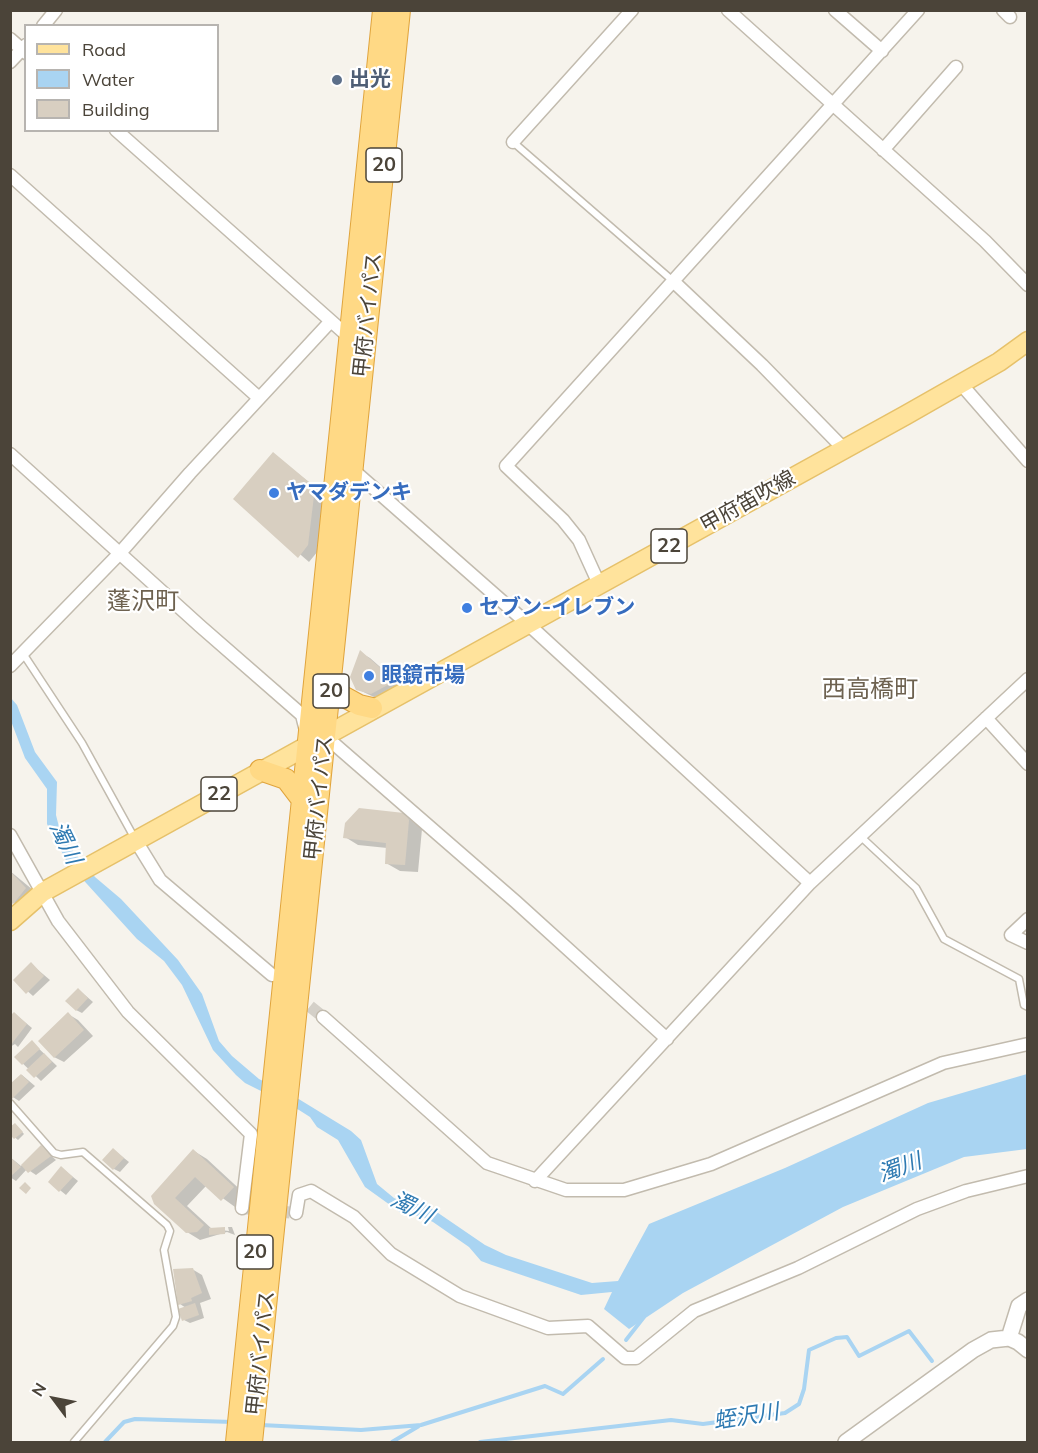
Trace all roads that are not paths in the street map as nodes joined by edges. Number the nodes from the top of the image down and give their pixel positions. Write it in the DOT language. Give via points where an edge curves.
graph roads {
  1 [pos="56,10"];
  2 [pos="383,10"];
  3 [pos="400,10"];
  4 [pos="632,10"];
  5 [pos="728,10"];
  6 [pos="835,10"];
  7 [pos="918,10"];
  8 [pos="45,24"];
  9 [pos="10,39"];
  10 [pos="24,49"];
  11 [pos="882,51"];
  12 [pos="10,62"];
  13 [pos="956,67"];
  14 [pos="834,105"];
  15 [pos="118,132"];
  16 [pos="513,142"];
  17 [pos="884,150"];
  18 [pos="10,175"];
  19 [pos="673,281"];
  20 [pos="1028,285"];
  21 [pos="330,322"];
  22 [pos="355,337"];
  23 [pos="1028,341"];
  24 [pos="961,384"];
  25 [pos="259,398"];
  26 [pos="844,449"];
  27 [pos="10,454"];
  28 [pos="1028,461"];
  29 [pos="353,470"];
  30 [pos="120,553"];
  31 [pos="599,584"];
  32 [pos="529,625"];
  33 [pos="17,660"];
  34 [pos="1028,679"];
  35 [pos="333,680"];
  36 [pos="372,708"];
  37 [pos="986,718"];
  38 [pos="325,736"];
  39 [pos="307,745"];
  40 [pos="1028,764"];
  41 [pos="260,770"];
  42 [pos="302,800"];
  43 [pos="859,834"];
  44 [pos="10,835"];
  45 [pos="133,842"];
  46 [pos="810,883"];
  47 [pos="45,890"];
  48 [pos="1028,919"];
  49 [pos="10,921"];
  50 [pos="1028,943"];
  51 [pos="272,975"];
  52 [pos="1028,1007"];
  53 [pos="323,1017"];
  54 [pos="667,1039"];
  55 [pos="1028,1044"];
  56 [pos="10,1103"];
  57 [pos="1028,1176"];
  58 [pos="535,1181"];
  59 [pos="242,1208"];
  60 [pos="296,1213"];
  61 [pos="1025,1307"];
  62 [pos="1009,1338"];
  63 [pos="1028,1350"];
  64 [pos="252,1361"];
  65 [pos="244,1439"];
  66 [pos="74,1443"];
  67 [pos="846,1443"];
  1 -- 8 [label="street"];
  2 -- 22 [label="highway, 甲府バイパス / 20" via="352,304"];
  3 -- 22 [label="highway, 甲府バイパス / 20" via="368,320"];
  4 -- 16 [label="street"];
  5 -- 14 [label="street"];
  6 -- 11 [label="street"];
  7 -- 11 [label="street"];
  9 -- 10 [label="street"];
  10 -- 12 [label="street"];
  11 -- 14 [label="street"];
  13 -- 17 [label="street"];
  14 -- 17 [label="street"];
  14 -- 19 [label="street"];
  15 -- 21 [label="street"];
  16 -- 19 [label="lane"];
  17 -- 20 [label="street"];
  18 -- 25 [label="street"];
  19 -- 26 [label="street"];
  19 -- 31 [label="street" via="506,466 579,540"];
  21 -- 22 [label="street"];
  21 -- 25 [label="street"];
  22 -- 29 [label="highway, 甲府バイパス / 20"];
  22 -- 39 [label="highway, 甲府バイパス / 20"];
  23 -- 24 [label="main road, 甲府笛吹線 / 22"];
  24 -- 26 [label="main road, 甲府笛吹線 / 22"];
  24 -- 28 [label="street"];
  25 -- 30 [label="street"];
  26 -- 31 [label="main road, 甲府笛吹線 / 22"];
  27 -- 30 [label="street"];
  29 -- 32 [label="street"];
  29 -- 35 [label="highway, 甲府バイパス / 20"];
  30 -- 33 [label="street"];
  30 -- 39 [label="street" via="302,715"];
  31 -- 32 [label="main road, 甲府笛吹線 / 22"];
  32 -- 36 [label="main road, 甲府笛吹線 / 22"];
  32 -- 46 [label="street"];
  33 -- 45 [label="lane" via="82,743"];
  34 -- 37 [label="street"];
  35 -- 36 [label="highway" via="339,694"];
  35 -- 38 [label="highway, 甲府バイパス / 20"];
  36 -- 38 [label="main road, 甲府笛吹線 / 22"];
  37 -- 40 [label="street"];
  37 -- 43 [label="street"];
  38 -- 39 [label="main road, 甲府笛吹線 / 22"];
  38 -- 54 [label="street"];
  38 -- 64 [label="highway, 甲府バイパス / 20" via="282,1159"];
  39 -- 41 [label="main road, 22"];
  39 -- 42 [label="highway, 甲府バイパス / 20"];
  41 -- 42 [label="highway" via="286,779"];
  41 -- 45 [label="main road, 22"];
  42 -- 64 [label="highway, 甲府バイパス / 20" via="267,1143"];
  43 -- 46 [label="street"];
  43 -- 52 [label="lane" via="916,888 944,939 1019,979 1024,1005"];
  44 -- 47 [label="street"];
  45 -- 47 [label="main road, 22"];
  45 -- 51 [label="street" via="160,880"];
  46 -- 54 [label="street"];
  47 -- 49 [label="main road, 22"];
  47 -- 59 [label="street" via="58,921 128,1012 251,1134"];
  48 -- 50 [label="street" via="1011,935"];
  53 -- 58 [label="street" via="487,1163"];
  54 -- 58 [label="street"];
  55 -- 58 [label="street" via="943,1064 711,1164 624,1190 566,1190"];
  56 -- 66 [label="lane" via="54,1153 83,1152 170,1231 164,1250 176,1317 173,1326"];
  57 -- 60 [label="street" via="966,1191 917,1209 798,1268 694,1311 636,1358 625,1358 588,1326 548,1328 460,1296 391,1254 354,1217 311,1191 299,1195"];
  61 -- 62 [label="street"];
  62 -- 63 [label="street"];
  62 -- 67 [label="street" via="973,1350"];
  64 -- 65 [label="highway, 甲府バイパス / 20"];
}
